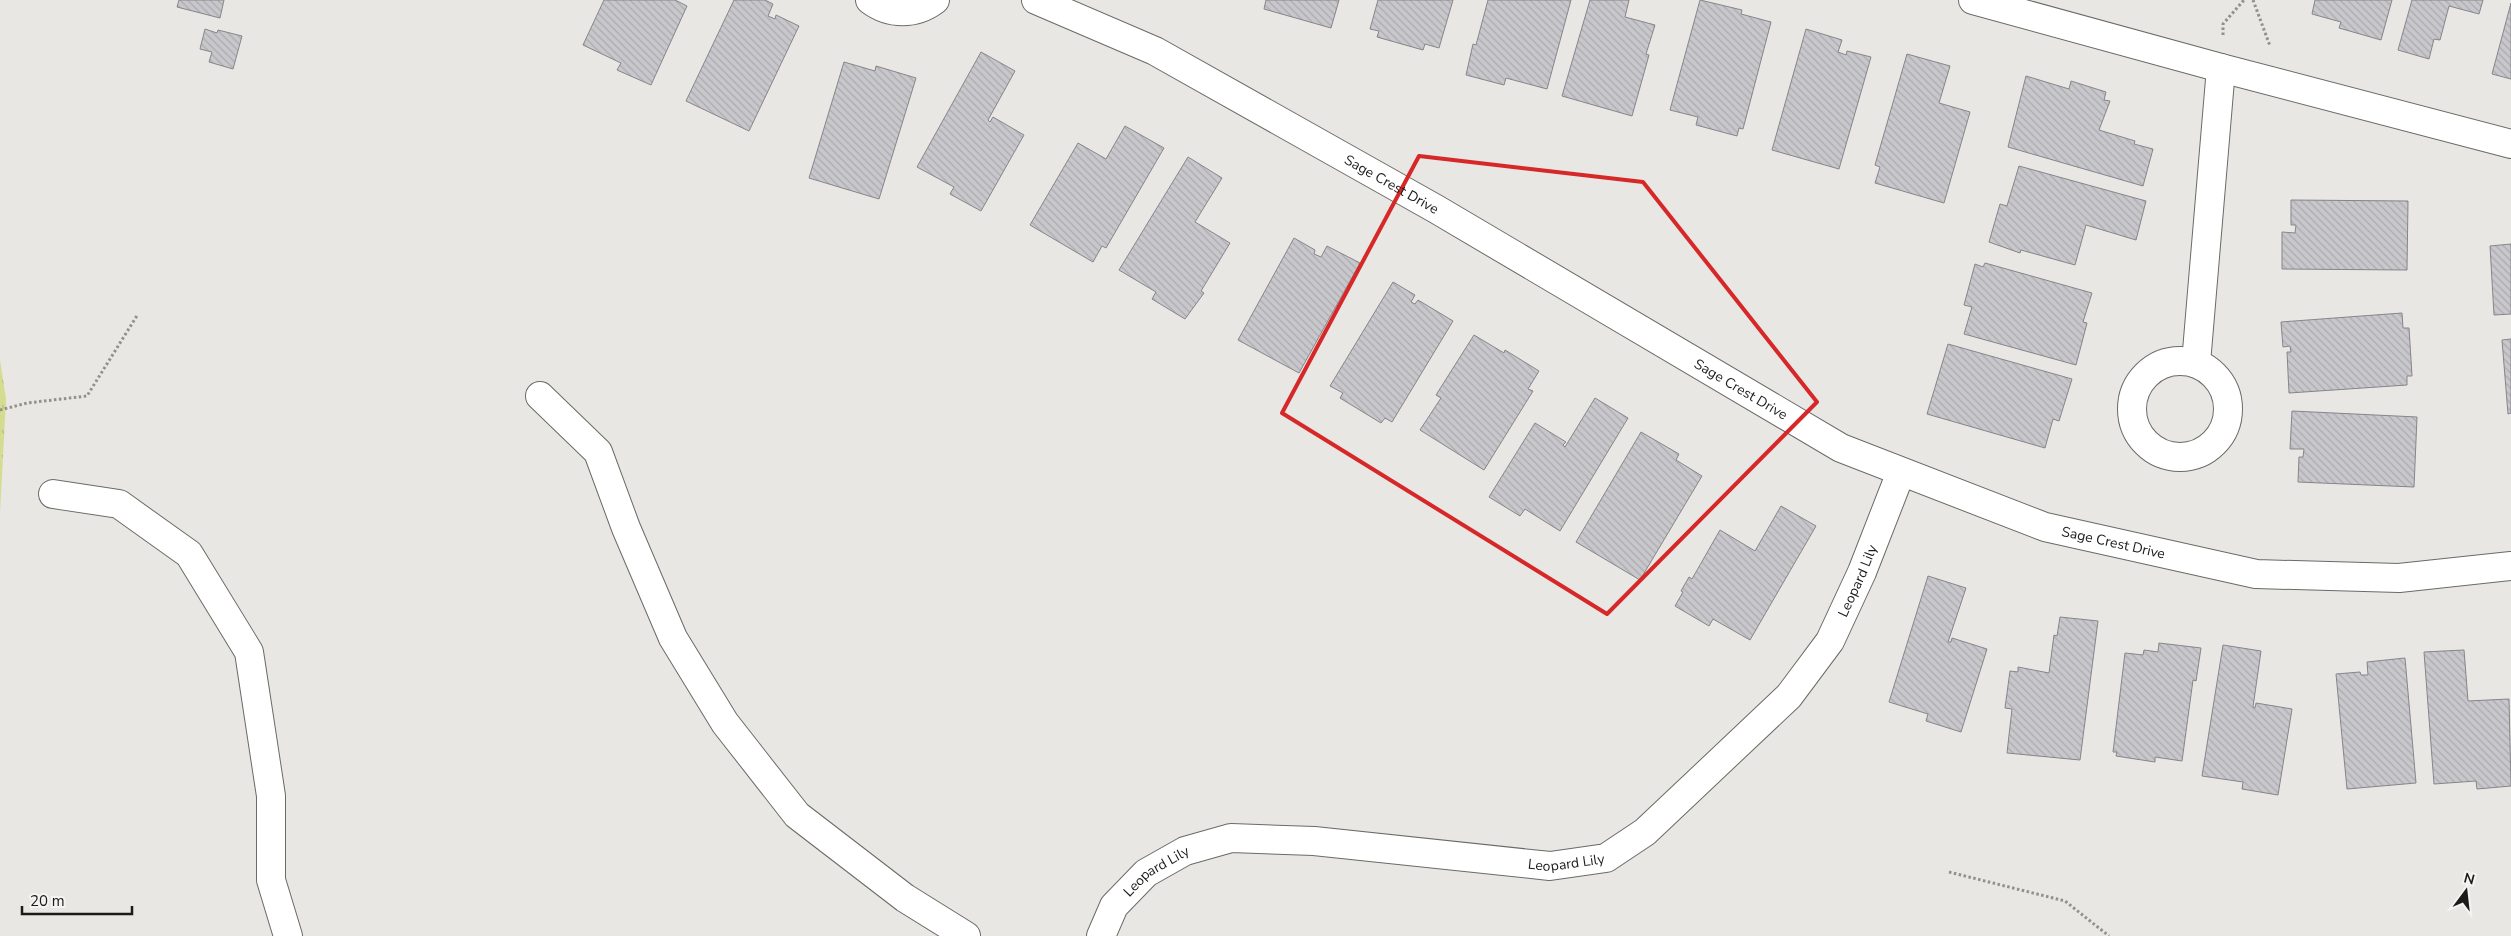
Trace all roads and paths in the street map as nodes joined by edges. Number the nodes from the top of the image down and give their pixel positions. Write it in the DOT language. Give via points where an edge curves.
graph roads {
  1 [pos="870,0"];
  2 [pos="935,0"];
  3 [pos="1036,0"];
  4 [pos="1973,0"];
  5 [pos="2244,0"];
  6 [pos="2253,0"];
  7 [pos="2221,68"];
  8 [pos="2284,85"];
  9 [pos="2511,144"];
  10 [pos="138,314"];
  11 [pos="2196,363"];
  12 [pos="540,396"];
  13 [pos="0,410"];
  14 [pos="1902,472"];
  15 [pos="53,494"];
  16 [pos="2511,566"];
  17 [pos="1948,872"];
  18 [pos="288,936"];
  19 [pos="966,936"];
  20 [pos="1101,936"];
  21 [pos="2109,936"];
  1 -- 2 [label="street" via="878,6 903,11 928,6"];
  3 -- 14 [label="street, Sage Crest Drive" via="1155,51 1436,209 1840,448"];
  4 -- 7 [label="street"];
  5 -- 7 [label="path" via="2223,24"];
  6 -- 8 [label="path"];
  7 -- 8 [label="street"];
  7 -- 11 [label="street"];
  8 -- 9 [label="street"];
  10 -- 13 [label="path" via="87,396 27,403"];
  12 -- 19 [label="street" via="598,452 673,638 737,739 797,815 905,898"];
  14 -- 16 [label="street, Sage Crest Drive" via="2045,527 2256,574 2398,578"];
  14 -- 20 [label="street, Leopard Lily" via="1830,641 1789,696 1645,832 1606,858 1550,866 1314,842 1231,838 1185,851 1146,873 1114,906"];
  15 -- 18 [label="street" via="120,504 189,554 249,652 271,796 271,880"];
  17 -- 21 [label="path" via="2065,901"];
}
